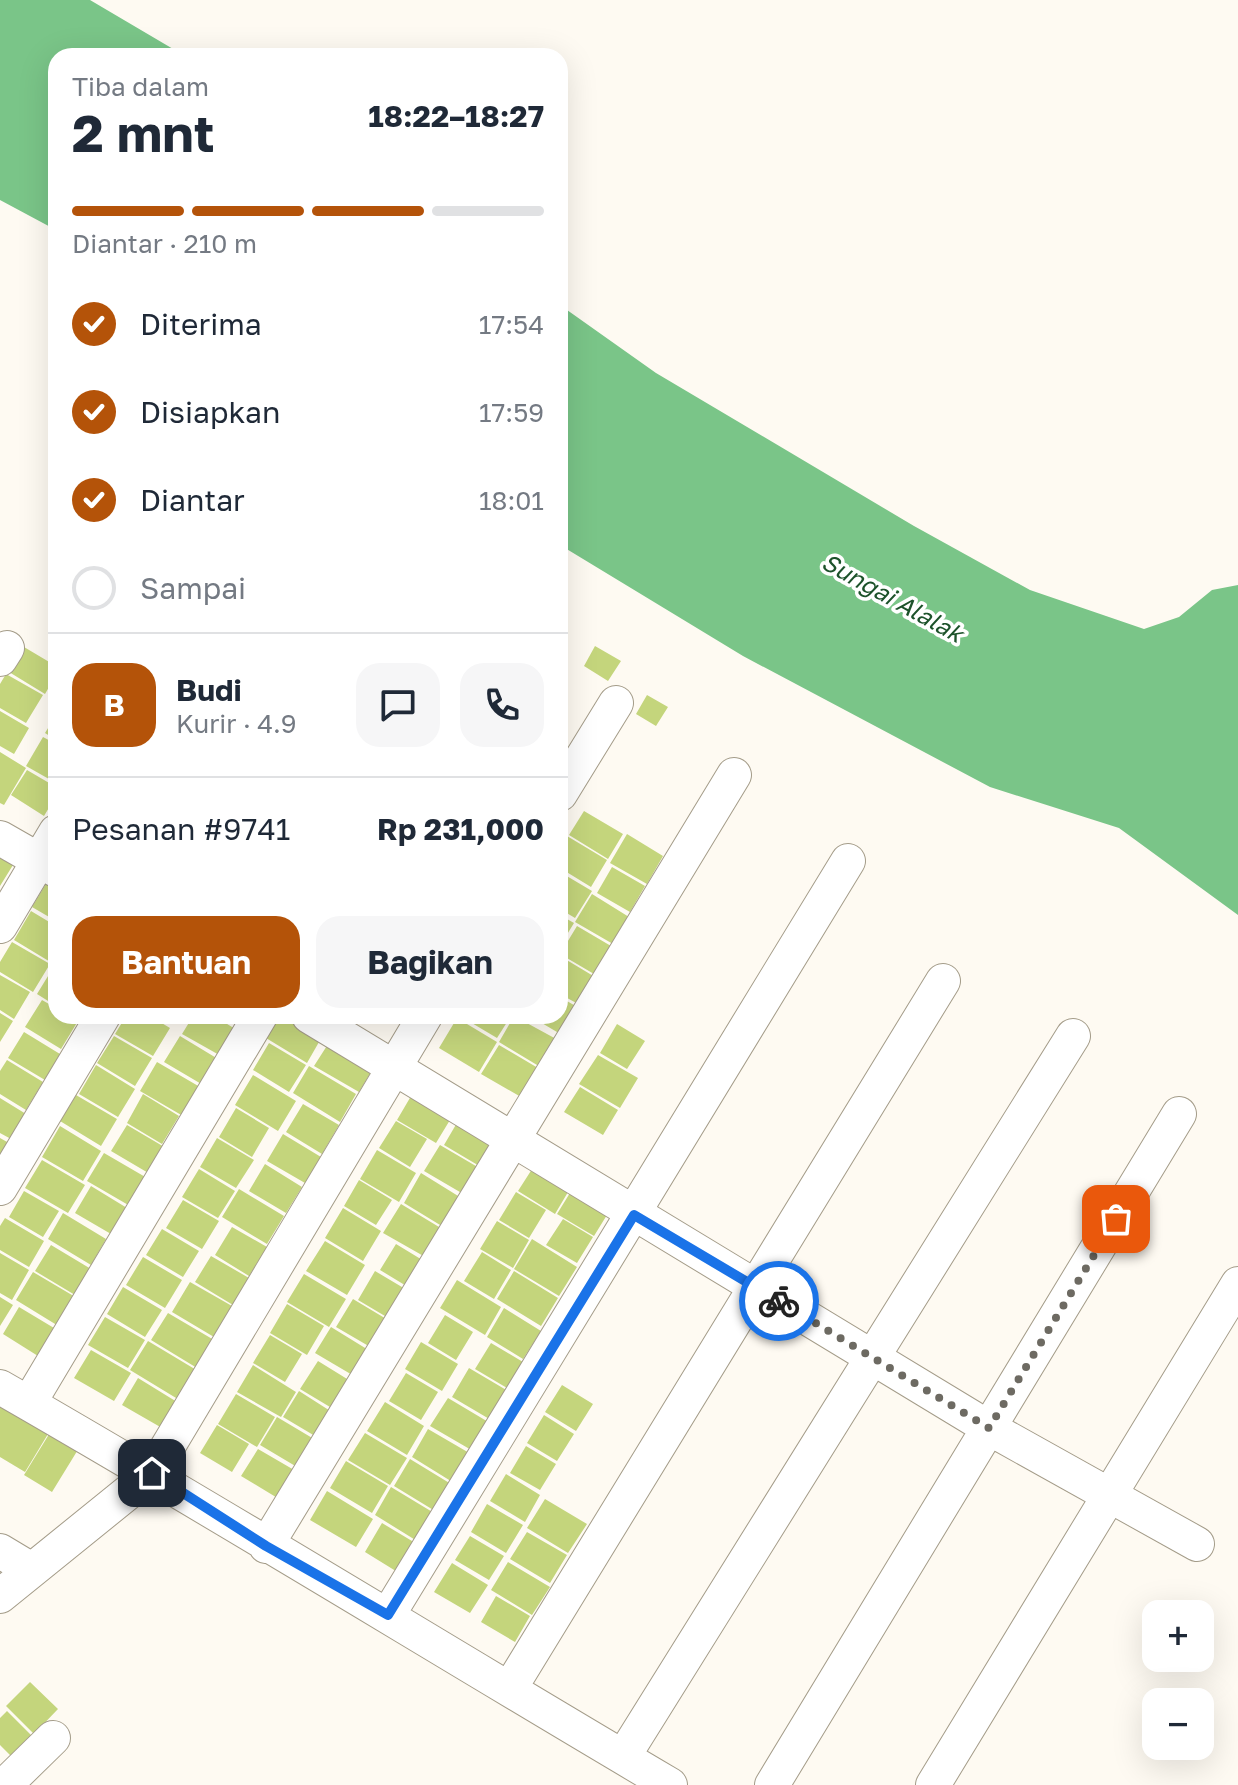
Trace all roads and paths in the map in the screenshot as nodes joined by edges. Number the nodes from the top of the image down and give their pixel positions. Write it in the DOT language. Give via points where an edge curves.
graph roads {
  1 [pos="616,703"];
  2 [pos="734,775"];
  3 [pos="568,781"];
  4 [pos="0,838"];
  5 [pos="48,854"];
  6 [pos="48,859"];
  7 [pos="848,861"];
  8 [pos="0,926"];
  9 [pos="943,981"];
  10 [pos="98,1024"];
  11 [pos="255,1024"];
  12 [pos="323,1024"];
  13 [pos="420,1024"];
  14 [pos="1073,1036"];
  15 [pos="395,1065"];
  16 [pos="1179,1114"];
  17 [pos="515,1141"];
  18 [pos="0,1188"];
  19 [pos="634,1215"];
  20 [pos="1238,1284"];
  21 [pos="754,1286"];
  22 [pos="873,1357"];
  23 [pos="14,1395"];
  24 [pos="989,1428"];
  25 [pos="152,1473"];
  26 [pos="1111,1496"];
  27 [pos="1197,1544"];
  28 [pos="266,1546"];
  29 [pos="0,1551"];
  30 [pos="30,1569"];
  31 [pos="0,1596"];
  32 [pos="388,1615"];
  33 [pos="510,1688"];
  34 [pos="53,1738"];
  35 [pos="623,1757"];
  36 [pos="5,1785"];
  37 [pos="670,1785"];
  38 [pos="772,1785"];
  39 [pos="933,1785"];
  1 -- 3 [label="street"];
  2 -- 17 [label="street"];
  4 -- 5 [label="street"];
  6 -- 8 [label="street"];
  7 -- 19 [label="street"];
  9 -- 21 [label="street"];
  10 -- 18 [label="street"];
  11 -- 23 [label="street"];
  12 -- 15 [label="street"];
  13 -- 15 [label="street"];
  14 -- 22 [label="street"];
  15 -- 17 [label="street"];
  15 -- 25 [label="street"];
  16 -- 24 [label="street"];
  17 -- 19 [label="street"];
  17 -- 28 [label="street"];
  19 -- 21 [label="street"];
  19 -- 32 [label="street"];
  20 -- 26 [label="street"];
  21 -- 22 [label="street"];
  21 -- 33 [label="street"];
  22 -- 24 [label="street"];
  22 -- 35 [label="street"];
  23 -- 25 [label="street"];
  24 -- 26 [label="street"];
  24 -- 38 [label="street"];
  25 -- 28 [label="street"];
  25 -- 30 [label="street"];
  26 -- 27 [label="street"];
  26 -- 39 [label="street"];
  28 -- 32 [label="street"];
  29 -- 30 [label="street"];
  30 -- 31 [label="street"];
  32 -- 33 [label="street"];
  33 -- 35 [label="street"];
  34 -- 36 [label="street"];
  35 -- 37 [label="street"];
}
